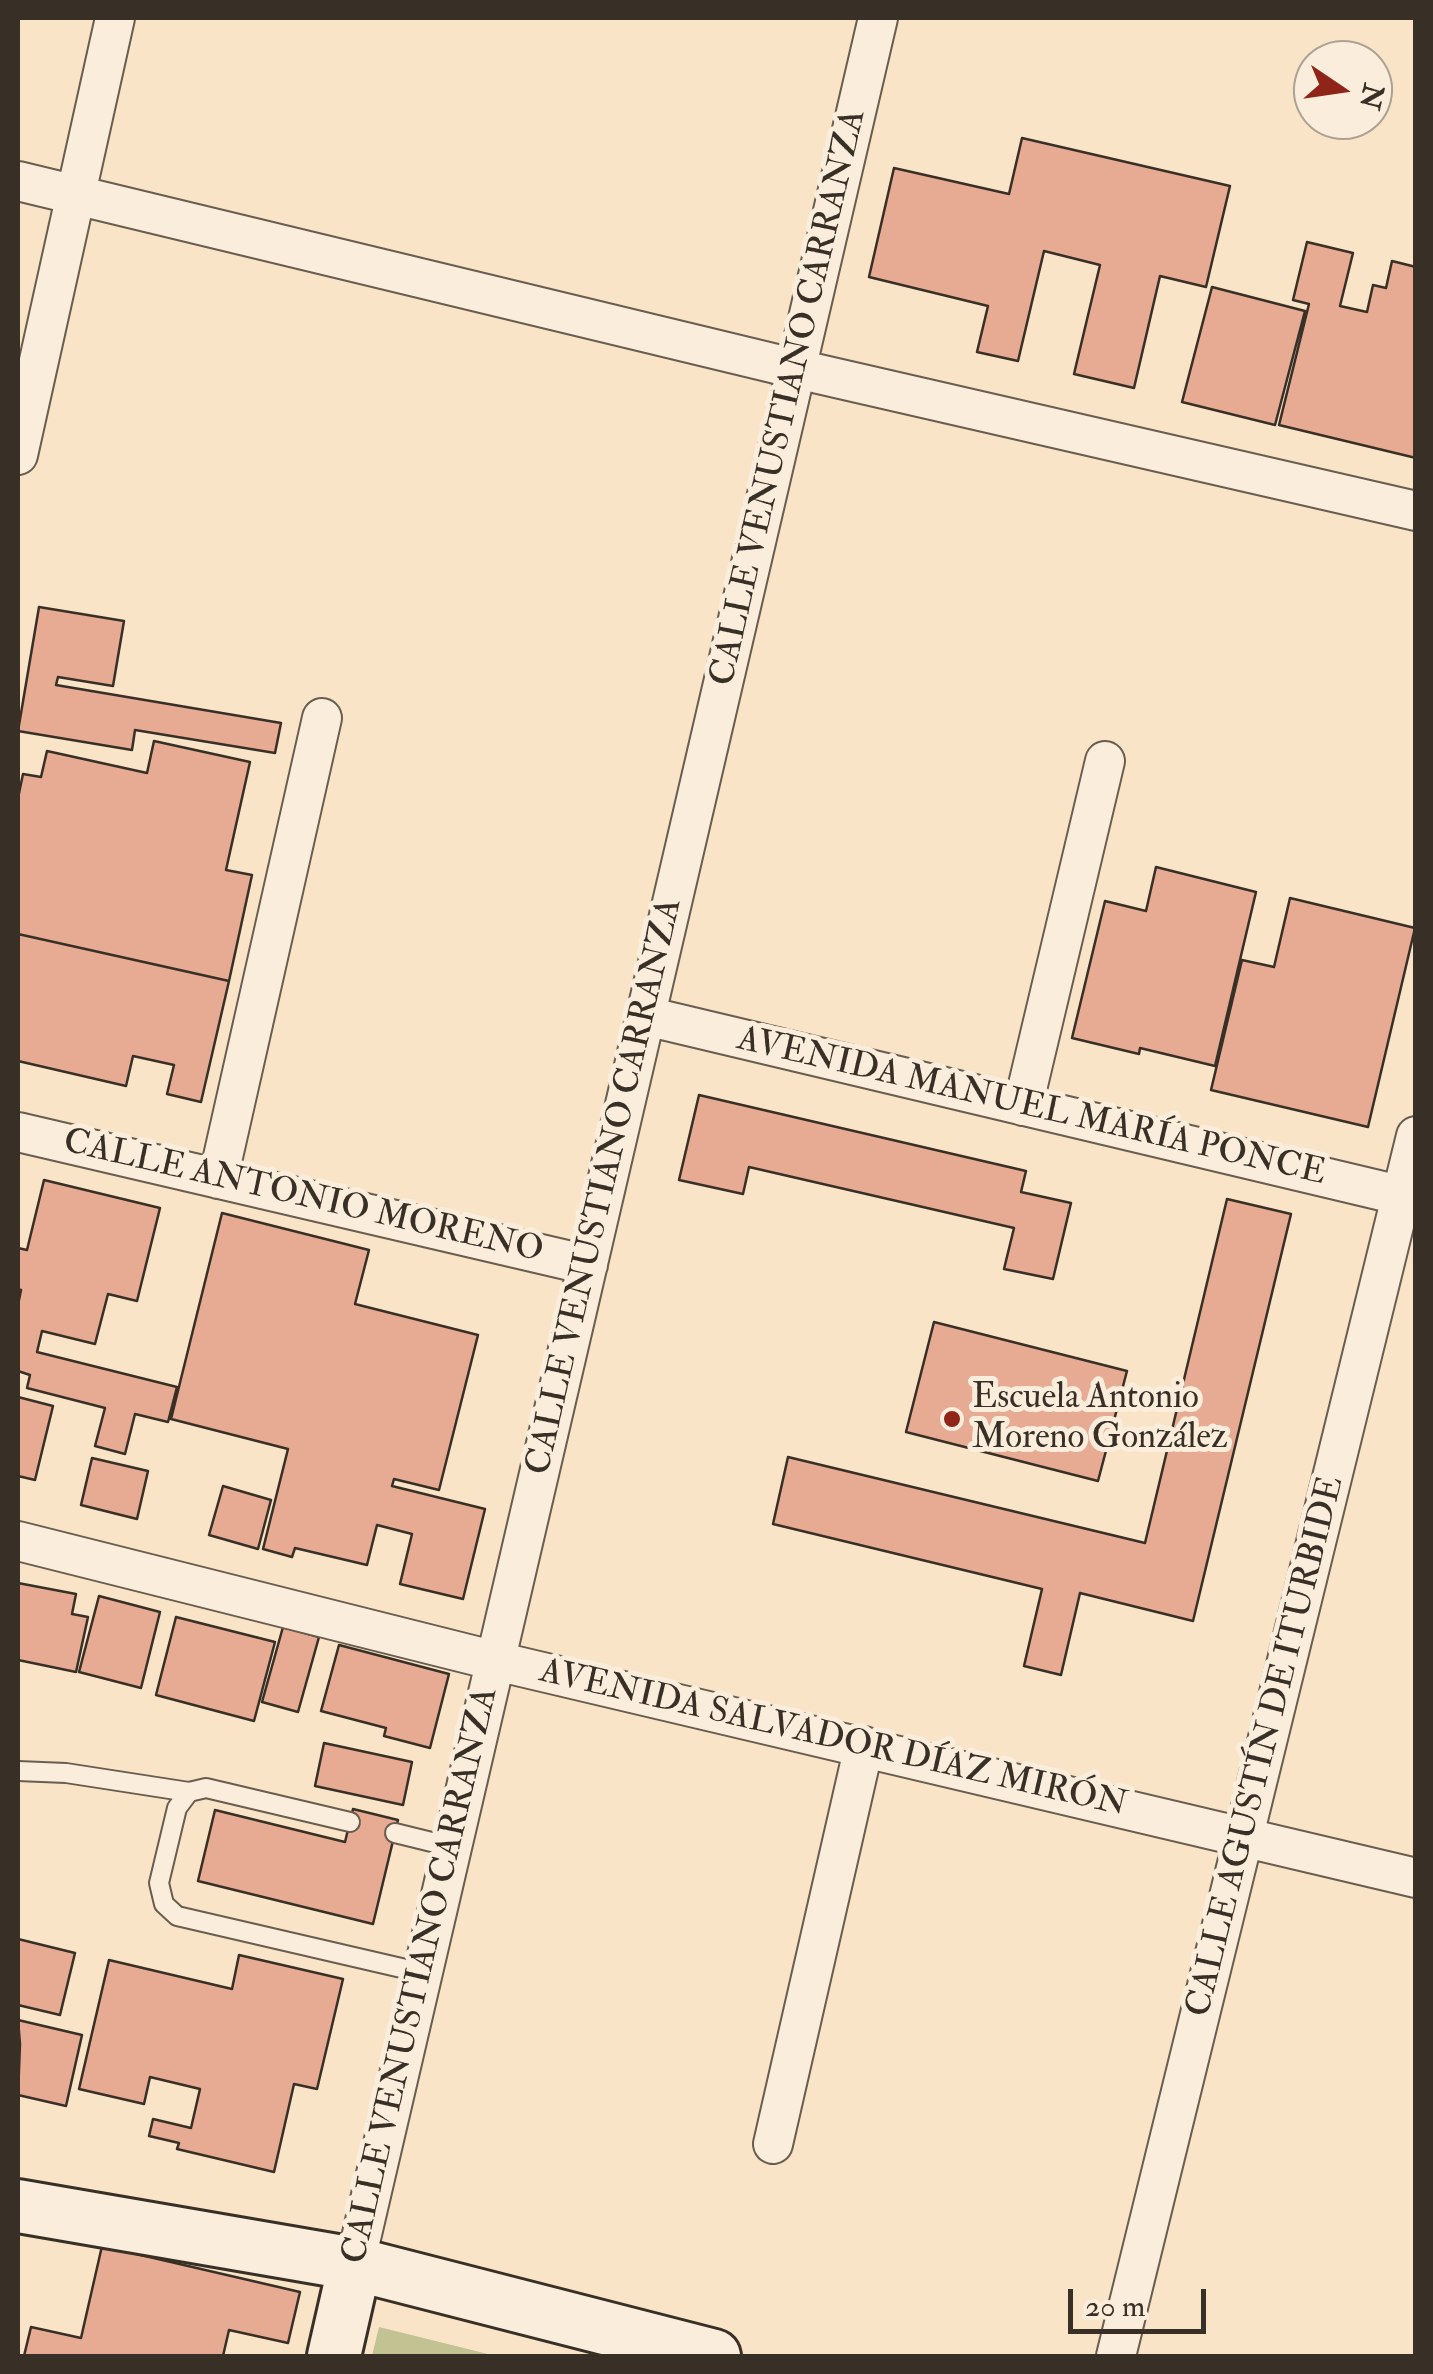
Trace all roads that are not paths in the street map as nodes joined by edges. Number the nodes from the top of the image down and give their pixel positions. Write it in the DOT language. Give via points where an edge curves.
graph roads {
  1 [pos="115,18"];
  2 [pos="878,18"];
  3 [pos="18,180"];
  4 [pos="75,195"];
  5 [pos="797,368"];
  6 [pos="18,456"];
  7 [pos="1416,511"];
  8 [pos="322,718"];
  9 [pos="1105,761"];
  10 [pos="646,1016"];
  11 [pos="1023,1106"];
  12 [pos="18,1132"];
  13 [pos="1416,1136"];
  14 [pos="218,1179"];
  15 [pos="1409,1197"];
  16 [pos="588,1265"];
  17 [pos="18,1541"];
  18 [pos="496,1661"];
  19 [pos="864,1746"];
  20 [pos="18,1771"];
  21 [pos="189,1792"];
  22 [pos="350,1822"];
  23 [pos="396,1833"];
  24 [pos="1246,1836"];
  25 [pos="452,1847"];
  26 [pos="1416,1878"];
  27 [pos="423,1973"];
  28 [pos="773,2144"];
  29 [pos="18,2206"];
  30 [pos="355,2264"];
  31 [pos="334,2356"];
  32 [pos="714,2356"];
  33 [pos="1116,2356"];
  1 -- 4 [label="street"];
  2 -- 5 [label="street, CALLE VENUSTIANO CARRANZA"];
  3 -- 4 [label="street"];
  4 -- 5 [label="street"];
  4 -- 6 [label="street"];
  5 -- 7 [label="street"];
  5 -- 10 [label="street, CALLE VENUSTIANO CARRANZA"];
  8 -- 14 [label="street"];
  9 -- 11 [label="street"];
  10 -- 11 [label="street, AVENIDA MANUEL MARÍA PONCE"];
  10 -- 16 [label="street, CALLE VENUSTIANO CARRANZA"];
  11 -- 15 [label="street, AVENIDA MANUEL MARÍA PONCE"];
  12 -- 14 [label="street, CALLE ANTONIO MORENO"];
  13 -- 15 [label="street, CALLE AGUSTÍN DE ITURBIDE"];
  14 -- 16 [label="street, CALLE ANTONIO MORENO"];
  15 -- 24 [label="street, CALLE AGUSTÍN DE ITURBIDE"];
  16 -- 18 [label="street, CALLE VENUSTIANO CARRANZA"];
  17 -- 18 [label="street, AVENIDA SALVADOR DÍAZ MIRÓN"];
  18 -- 19 [label="street, AVENIDA SALVADOR DÍAZ MIRÓN"];
  18 -- 25 [label="street, CALLE VENUSTIANO CARRANZA"];
  19 -- 24 [label="street, AVENIDA SALVADOR DÍAZ MIRÓN"];
  19 -- 28 [label="street"];
  20 -- 21 [label="lane"];
  21 -- 22 [label="lane" via="206,1788"];
  21 -- 27 [label="lane" via="177,1808 158,1883 176,1916"];
  23 -- 25 [label="lane"];
  24 -- 26 [label="street, AVENIDA SALVADOR DÍAZ MIRÓN"];
  24 -- 33 [label="street, CALLE AGUSTÍN DE ITURBIDE"];
  25 -- 27 [label="street, CALLE VENUSTIANO CARRANZA"];
  27 -- 30 [label="street, CALLE VENUSTIANO CARRANZA"];
  29 -- 30 [label="street"];
  30 -- 31 [label="street, CALLE VENUSTIANO CARRANZA"];
  30 -- 32 [label="street"];
}
